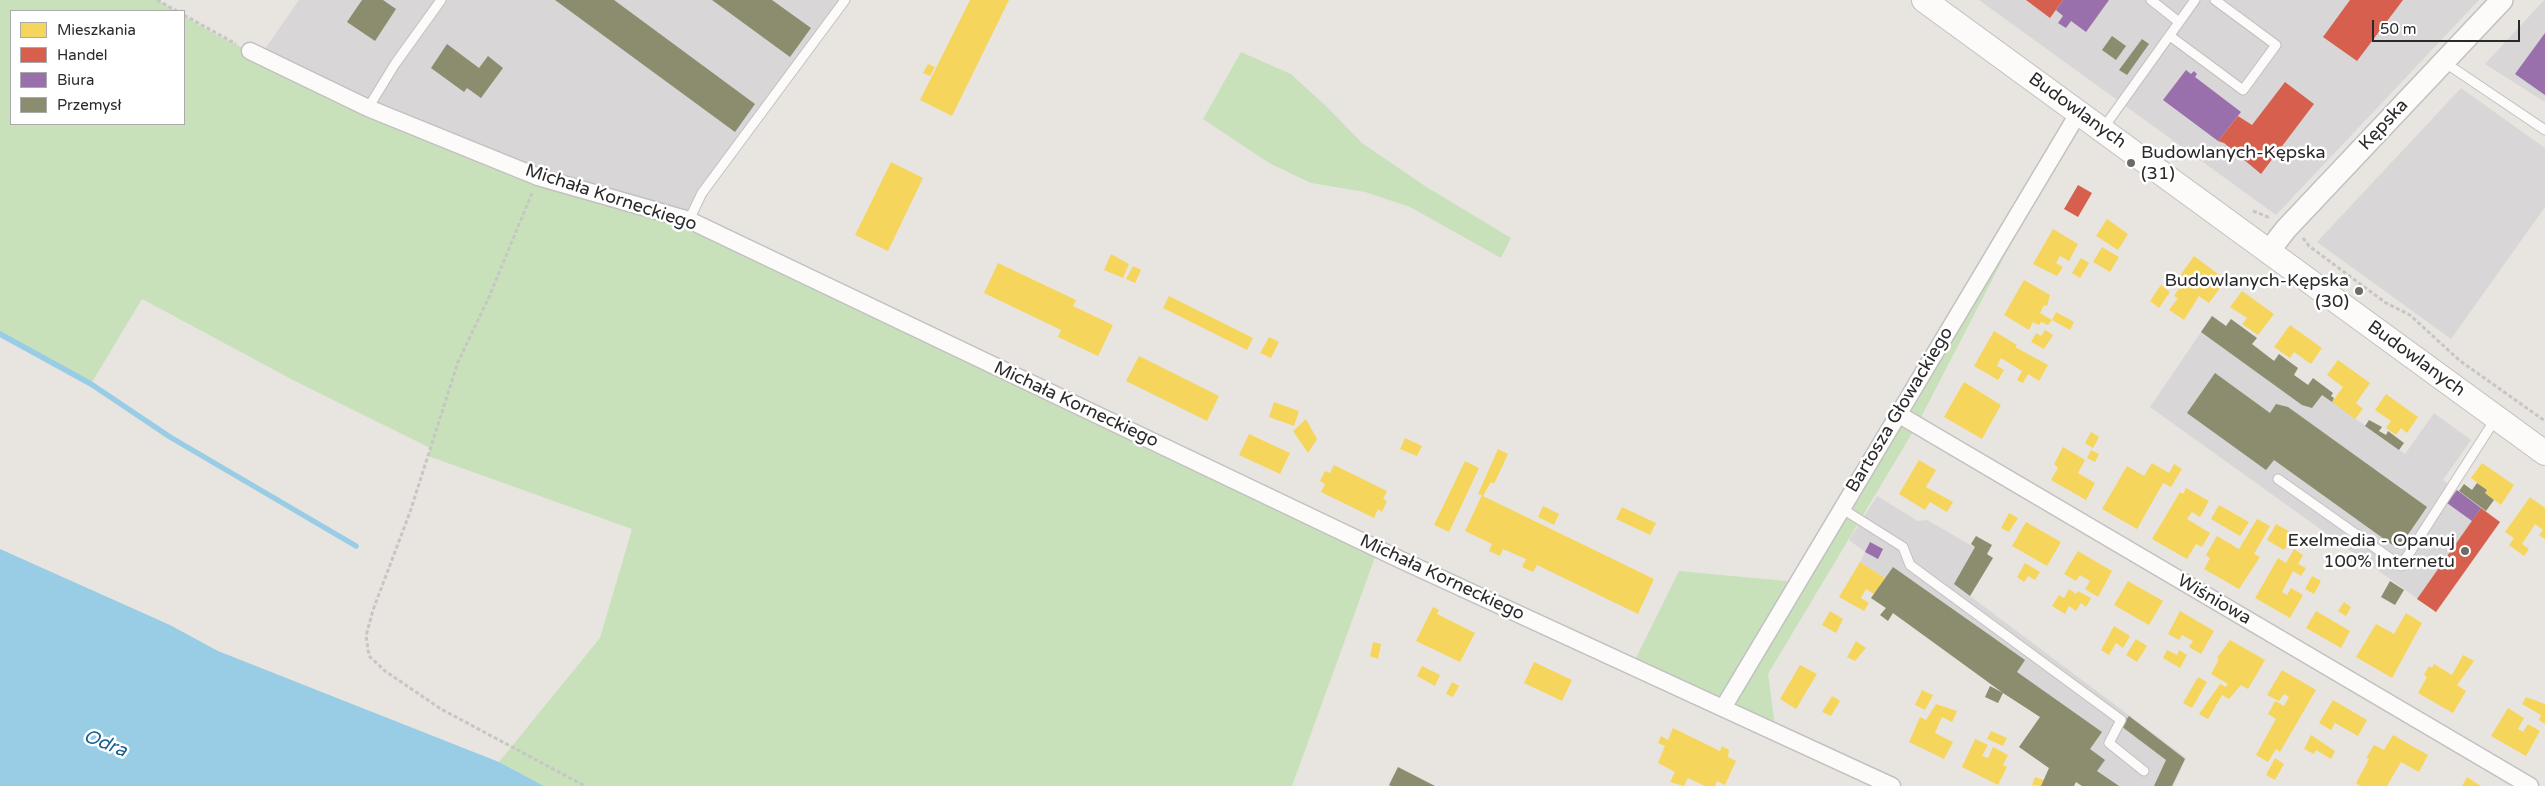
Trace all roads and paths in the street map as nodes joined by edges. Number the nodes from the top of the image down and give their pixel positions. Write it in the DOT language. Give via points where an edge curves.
graph roads {
  1 [pos="158,0"];
  2 [pos="441,0"];
  3 [pos="845,0"];
  4 [pos="1924,0"];
  5 [pos="2151,0"];
  6 [pos="2195,0"];
  7 [pos="2216,0"];
  8 [pos="2502,0"];
  9 [pos="175,10"];
  10 [pos="185,16"];
  11 [pos="2180,22"];
  12 [pos="2170,36"];
  13 [pos="250,51"];
  14 [pos="2444,62"];
  15 [pos="368,108"];
  16 [pos="2079,112"];
  17 [pos="2102,130"];
  18 [pos="2545,130"];
  19 [pos="538,177"];
  20 [pos="689,220"];
  21 [pos="2307,230"];
  22 [pos="2268,252"];
  23 [pos="1898,414"];
  24 [pos="2496,417"];
  25 [pos="2545,422"];
  26 [pos="2545,453"];
  27 [pos="2278,479"];
  28 [pos="1841,508"];
  29 [pos="1722,708"];
  30 [pos="2144,771"];
  31 [pos="586,786"];
  32 [pos="1892,786"];
  33 [pos="2530,786"];
  1 -- 9 [label="path"];
  2 -- 15 [label="lane"];
  3 -- 20 [label="lane" via="702,193"];
  4 -- 16 [label="main road, Budowlanych"];
  5 -- 11 [label="lane"];
  6 -- 11 [label="lane"];
  7 -- 12 [label="lane" via="2276,45 2243,90"];
  8 -- 14 [label="street, Kępska"];
  10 -- 13 [label="path"];
  11 -- 12 [label="lane"];
  12 -- 17 [label="lane"];
  13 -- 15 [label="street, Michała Korneckiego"];
  14 -- 18 [label="lane"];
  14 -- 22 [label="street, Kępska"];
  15 -- 19 [label="street, Michała Korneckiego"];
  16 -- 17 [label="main road, Budowlanych"];
  16 -- 23 [label="street, Bartosza Głowackiego"];
  17 -- 22 [label="main road, Budowlanych"];
  19 -- 20 [label="street, Michała Korneckiego"];
  19 -- 31 [label="path" via="489,297 458,362 366,636 369,656 441,709"];
  20 -- 29 [label="street, Michała Korneckiego" via="1401,560"];
  21 -- 25 [label="path" via="2302,237 2309,246 2386,303 2410,315 2459,360"];
  22 -- 24 [label="main road, Budowlanych"];
  23 -- 28 [label="street, Bartosza Głowackiego"];
  23 -- 33 [label="street, Wiśniowa"];
  24 -- 26 [label="main road, Budowlanych"];
  24 -- 27 [label="lane" via="2401,566"];
  28 -- 29 [label="street, Bartosza Głowackiego"];
  28 -- 30 [label="lane" via="1903,548 1910,564 2121,720 2109,743"];
  29 -- 32 [label="street, Michała Korneckiego"];
}
